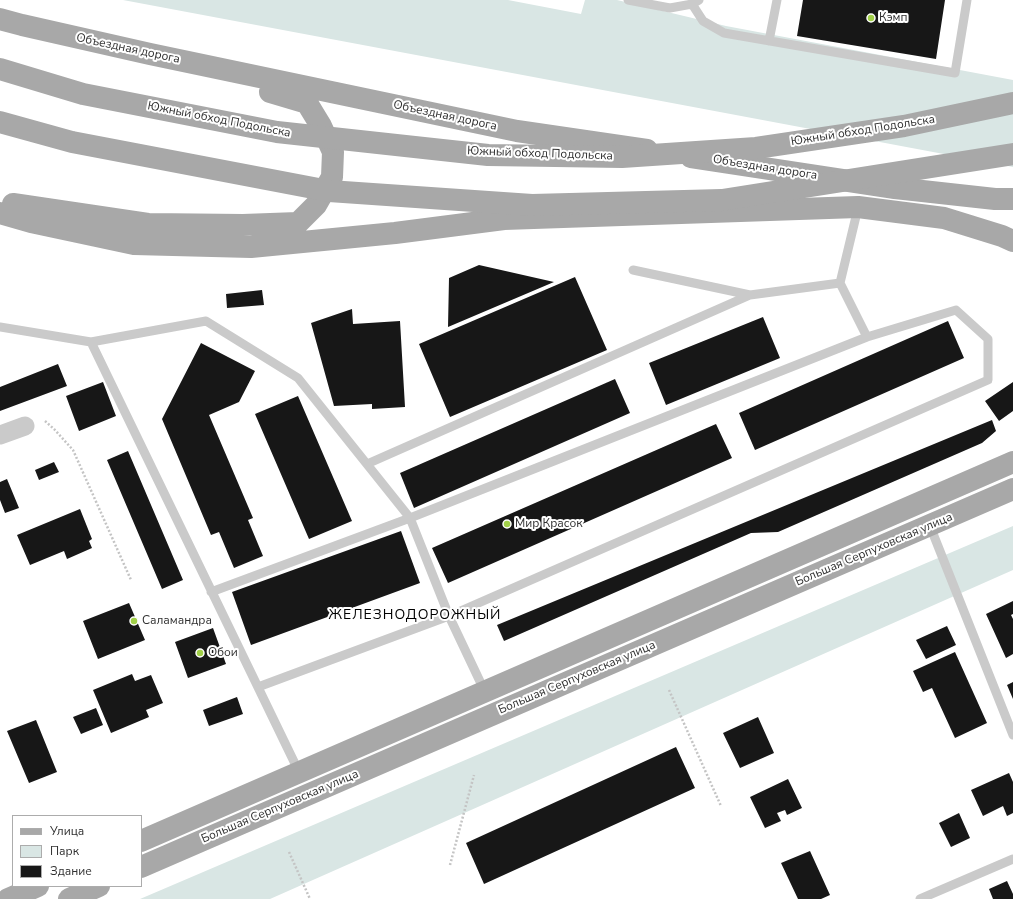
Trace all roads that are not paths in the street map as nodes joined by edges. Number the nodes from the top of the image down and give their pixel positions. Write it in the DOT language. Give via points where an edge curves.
graph roads {
  1 [pos="628,0"];
  2 [pos="777,0"];
  3 [pos="967,0"];
  4 [pos="696,2"];
  5 [pos="0,19"];
  6 [pos="769,41"];
  7 [pos="150,54"];
  8 [pos="0,69"];
  9 [pos="1013,103"];
  10 [pos="0,122"];
  11 [pos="1013,154"];
  12 [pos="1013,199"];
  13 [pos="0,202"];
  14 [pos="858,208"];
  15 [pos="0,212"];
  16 [pos="1013,241"];
  17 [pos="633,270"];
  18 [pos="840,283"];
  19 [pos="750,295"];
  20 [pos="0,327"];
  21 [pos="867,337"];
  22 [pos="91,342"];
  23 [pos="25,426"];
  24 [pos="0,435"];
  25 [pos="367,464"];
  26 [pos="1005,466"];
  27 [pos="1013,489"];
  28 [pos="410,518"];
  29 [pos="930,526"];
  30 [pos="211,592"];
  31 [pos="449,616"];
  32 [pos="258,687"];
  33 [pos="485,692"];
  34 [pos="1013,735"];
  35 [pos="299,772"];
  36 [pos="142,841"];
  37 [pos="1013,859"];
  38 [pos="142,867"];
  39 [pos="36,887"];
  40 [pos="97,887"];
  41 [pos="8,899"];
  42 [pos="69,899"];
  43 [pos="920,899"];
  1 -- 4 [label="lane" via="670,8"];
  2 -- 6 [label="lane"];
  3 -- 6 [label="lane" via="956,73"];
  4 -- 6 [label="lane" via="703,21 724,34"];
  5 -- 7 [label="main road, Объездная дорога"];
  7 -- 12 [label="main road, Объездная дорога" via="517,131 894,188"];
  7 -- 13 [label="main road" via="307,103 333,152 332,177 316,205 298,223 243,225 148,224"];
  8 -- 9 [label="main road, Южный обход Подольска, bridge" via="83,94 277,132 488,155 622,157 756,148 904,126"];
  10 -- 11 [label="main road, bridge" via="72,142 329,191 532,205 722,200"];
  14 -- 15 [label="main road" via="504,219 251,247 134,244 31,222"];
  14 -- 16 [label="main road" via="944,218"];
  14 -- 18 [label="lane"];
  17 -- 19 [label="lane"];
  18 -- 19 [label="lane"];
  18 -- 21 [label="lane"];
  19 -- 25 [label="lane"];
  20 -- 22 [label="lane"];
  21 -- 28 [label="lane"];
  21 -- 31 [label="lane" via="956,310 988,339 988,380"];
  22 -- 25 [label="lane" via="206,321 298,378"];
  22 -- 30 [label="lane"];
  23 -- 24 [label="street"];
  25 -- 28 [label="lane"];
  26 -- 33 [label="main road, Большая Серпуховская улица"];
  27 -- 29 [label="main road, Большая Серпуховская улица"];
  28 -- 30 [label="lane"];
  28 -- 31 [label="lane"];
  29 -- 34 [label="lane"];
  29 -- 38 [label="main road, Большая Серпуховская улица"];
  30 -- 32 [label="lane"];
  31 -- 32 [label="lane"];
  31 -- 33 [label="lane"];
  32 -- 35 [label="lane"];
  33 -- 35 [label="main road, Большая Серпуховская улица"];
  35 -- 36 [label="main road, Большая Серпуховская улица"];
  37 -- 43 [label="lane"];
  39 -- 41 [label="main road"];
  40 -- 42 [label="main road"];
}
